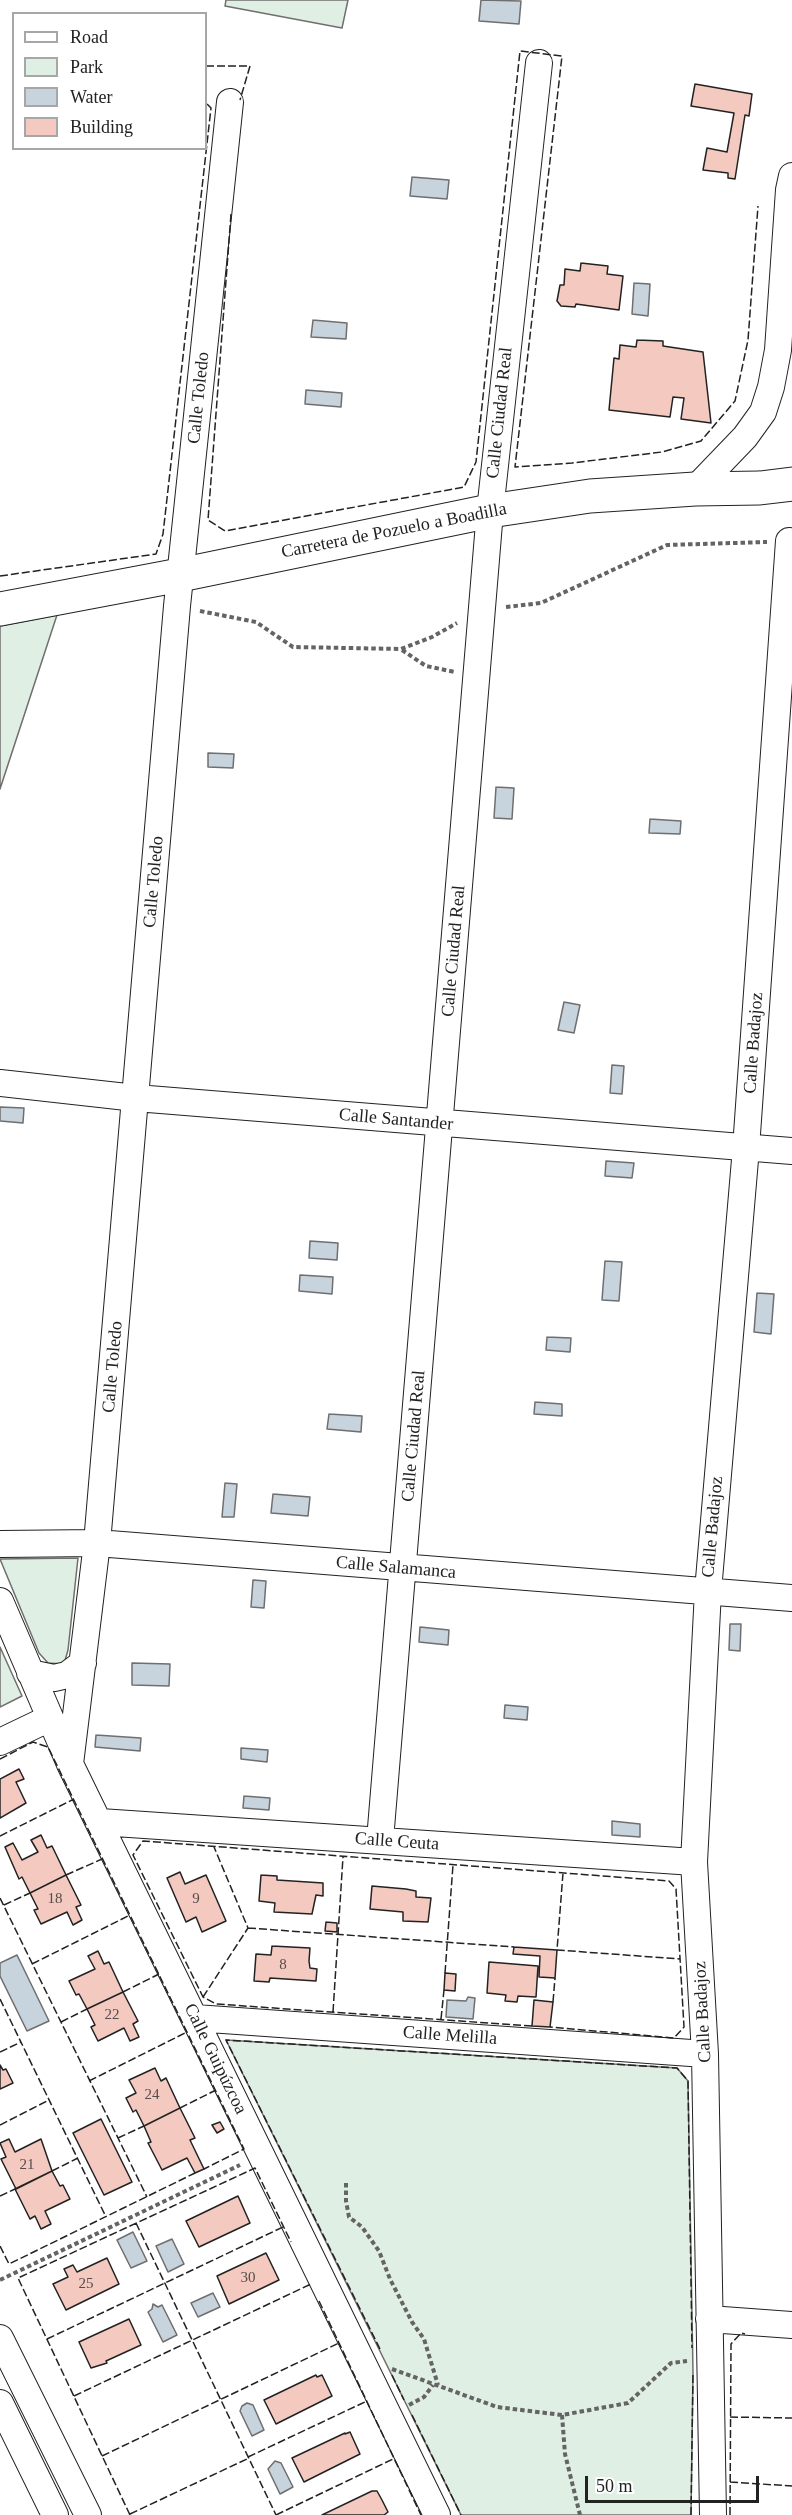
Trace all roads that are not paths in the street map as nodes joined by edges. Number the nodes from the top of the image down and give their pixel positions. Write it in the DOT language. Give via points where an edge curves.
graph roads {
  1 [pos="539,63"];
  2 [pos="230,102"];
  3 [pos="792,176"];
  4 [pos="792,484"];
  5 [pos="695,489"];
  6 [pos="490,511"];
  7 [pos="789,541"];
  8 [pos="179,591"];
  9 [pos="0,609"];
  10 [pos="0,1083"];
  11 [pos="136,1098"];
  12 [pos="441,1123"];
  13 [pos="746,1148"];
  14 [pos="792,1151"];
  15 [pos="97,1543"];
  16 [pos="0,1544"];
  17 [pos="403,1569"];
  18 [pos="708,1591"];
  19 [pos="792,1598"];
  20 [pos="0,1601"];
  21 [pos="83,1664"];
  22 [pos="30,1673"];
  23 [pos="50,1718"];
  24 [pos="0,1742"];
  25 [pos="70,1764"];
  26 [pos="100,1822"];
  27 [pos="380,1840"];
  28 [pos="694,1862"];
  29 [pos="195,2018"];
  30 [pos="705,2054"];
  31 [pos="709,2319"];
  32 [pos="792,2325"];
  33 [pos="0,2338"];
  34 [pos="0,2403"];
  35 [pos="55,2515"];
  36 [pos="88,2515"];
  37 [pos="437,2515"];
  38 [pos="713,2515"];
  1 -- 6 [label="street, Calle Ciudad Real"];
  2 -- 8 [label="street, Calle Toledo"];
  3 -- 5 [label="street" via="778,350 771,387 763,412 745,437"];
  4 -- 5 [label="main road, Carretera de Pozuelo a Boadilla"];
  5 -- 6 [label="main road, Carretera de Pozuelo a Boadilla" via="590,496"];
  6 -- 8 [label="main road, Carretera de Pozuelo a Boadilla"];
  6 -- 12 [label="street, Calle Ciudad Real"];
  7 -- 13 [label="street, Calle Badajoz"];
  8 -- 9 [label="main road, Carretera de Pozuelo a Boadilla"];
  8 -- 11 [label="street, Calle Toledo"];
  10 -- 11 [label="street, Calle Santander"];
  11 -- 12 [label="street, Calle Santander"];
  11 -- 15 [label="street, Calle Toledo"];
  12 -- 13 [label="street, Calle Santander"];
  12 -- 17 [label="street, Calle Ciudad Real"];
  13 -- 14 [label="street, Calle Santander"];
  13 -- 18 [label="street, Calle Badajoz"];
  15 -- 16 [label="street, Calle Salamanca"];
  15 -- 17 [label="street, Calle Salamanca"];
  15 -- 21 [label="street, Calle Toledo"];
  17 -- 18 [label="street, Calle Salamanca"];
  17 -- 27 [label="street, Calle Ciudad Real"];
  18 -- 19 [label="street, Calle Salamanca"];
  18 -- 28 [label="street, Calle Badajoz"];
  20 -- 22 [label="street, Calle Guipúzcoa"];
  21 -- 22 [label="street" via="54,1678"];
  21 -- 25 [label="street, Calle Toledo"];
  22 -- 23 [label="street, Calle Guipúzcoa"];
  23 -- 24 [label="street"];
  23 -- 25 [label="street, Calle Guipúzcoa"];
  25 -- 26 [label="street, Calle Guipúzcoa"];
  26 -- 27 [label="street, Calle Ceuta"];
  26 -- 29 [label="street, Calle Guipúzcoa"];
  27 -- 28 [label="street, Calle Ceuta"];
  28 -- 30 [label="street, Calle Badajoz"];
  29 -- 30 [label="street, Calle Melilla"];
  29 -- 37 [label="street, Calle Guipúzcoa"];
  30 -- 31 [label="street, Calle Badajoz"];
  31 -- 32 [label="street"];
  31 -- 38 [label="street, Calle Badajoz"];
  33 -- 36 [label="street"];
  34 -- 35 [label="street"];
}
